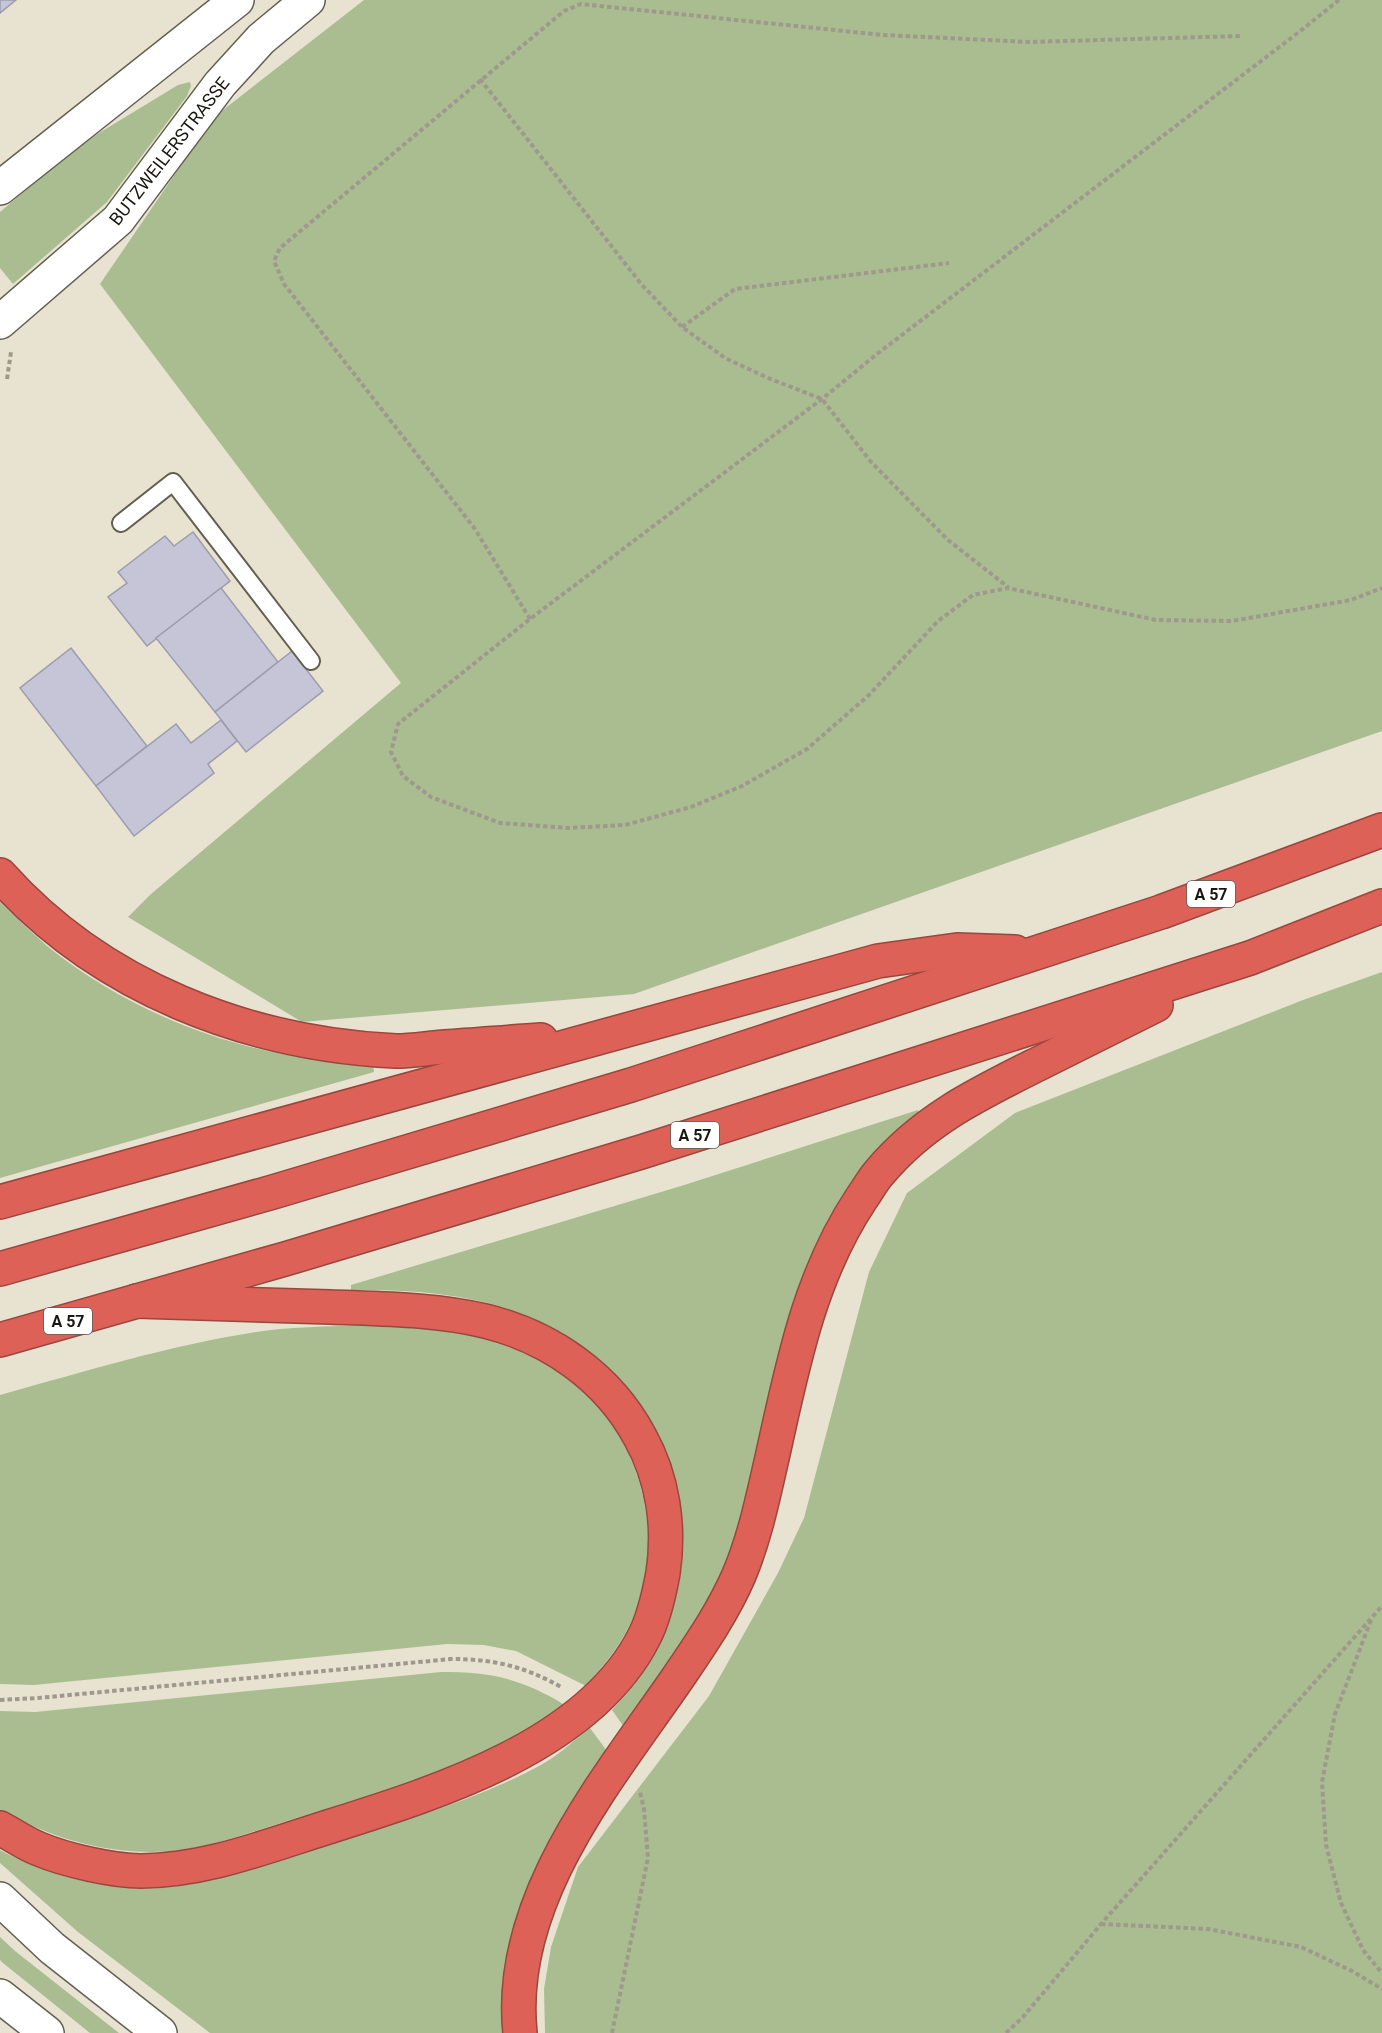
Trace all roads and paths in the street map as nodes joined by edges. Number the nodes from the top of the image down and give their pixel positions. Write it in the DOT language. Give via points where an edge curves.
graph roads {
  1 [pos="237,0"];
  2 [pos="308,0"];
  3 [pos="1339,0"];
  4 [pos="1240,36"];
  5 [pos="480,79"];
  6 [pos="0,188"];
  7 [pos="949,263"];
  8 [pos="0,322"];
  9 [pos="682,327"];
  10 [pos="822,399"];
  11 [pos="121,523"];
  12 [pos="1008,588"];
  13 [pos="1382,588"];
  14 [pos="530,619"];
  15 [pos="311,661"];
  16 [pos="1382,830"];
  17 [pos="0,875"];
  18 [pos="1382,906"];
  19 [pos="1037,953"];
  20 [pos="1250,958"];
  21 [pos="620,1034"];
  22 [pos="0,1202"];
  23 [pos="0,1269"];
  24 [pos="137,1301"];
  25 [pos="0,1340"];
  26 [pos="1382,1606"];
  27 [pos="1373,1617"];
  28 [pos="566,1690"];
  29 [pos="0,1700"];
  30 [pos="638,1783"];
  31 [pos="0,1828"];
  32 [pos="0,1899"];
  33 [pos="1101,1924"];
  34 [pos="1382,1973"];
  35 [pos="1382,1989"];
  36 [pos="0,1996"];
  37 [pos="47,2033"];
  38 [pos="160,2033"];
  39 [pos="520,2033"];
  40 [pos="612,2033"];
  41 [pos="1006,2033"];
  1 -- 6 [label="main road"];
  2 -- 8 [label="main road, BUTZWEILERSTRASSE" via="261,39 220,84 118,220"];
  3 -- 10 [label="path"];
  4 -- 5 [label="path" via="1030,42 883,35 581,4 564,11"];
  5 -- 9 [label="path" via="642,285"];
  5 -- 14 [label="path" via="280,248 274,261 284,284 475,529"];
  7 -- 9 [label="path" via="735,289"];
  9 -- 10 [label="path" via="725,358"];
  10 -- 12 [label="path" via="871,462 948,540"];
  10 -- 14 [label="path"];
  11 -- 15 [label="lane" via="172,482"];
  12 -- 13 [label="path" via="1156,620 1232,621 1351,600"];
  12 -- 14 [label="path" via="973,595 938,621 869,695 807,749 742,786 691,807 625,825 568,828 500,823 431,797 404,776 392,752 398,723"];
  16 -- 19 [label="highway, A 57" via="1161,912"];
  17 -- 21 [label="highway" via="39,916 114,970 193,1009 275,1033 331,1045 398,1051"];
  18 -- 20 [label="highway, A 57"];
  19 -- 21 [label="highway" via="957,950 878,961"];
  19 -- 23 [label="highway, A 57" via="631,1085"];
  20 -- 24 [label="highway, A 57" via="641,1152"];
  20 -- 39 [label="highway" via="978,1094 927,1126 879,1173 849,1218 823,1270 808,1312 756,1527 739,1575 714,1625 592,1803 538,1905 521,1978"];
  21 -- 22 [label="highway"];
  24 -- 25 [label="highway, A 57"];
  24 -- 31 [label="highway" via="429,1313 485,1321 540,1340 577,1363 607,1389 624,1409 646,1448 664,1508 666,1539 659,1594 636,1651 588,1707 528,1750 433,1791 224,1859 175,1868 138,1871 82,1862 40,1850"];
  26 -- 27 [label="path"];
  27 -- 33 [label="path"];
  27 -- 34 [label="path" via="1335,1713 1322,1782 1326,1845 1341,1903 1363,1950"];
  28 -- 29 [label="path" via="543,1677 495,1660 451,1659"];
  30 -- 40 [label="path" via="648,1858"];
  32 -- 38 [label="main road" via="52,1948"];
  33 -- 35 [label="path" via="1208,1929 1301,1947"];
  33 -- 41 [label="path"];
  36 -- 37 [label="main road"];
}
